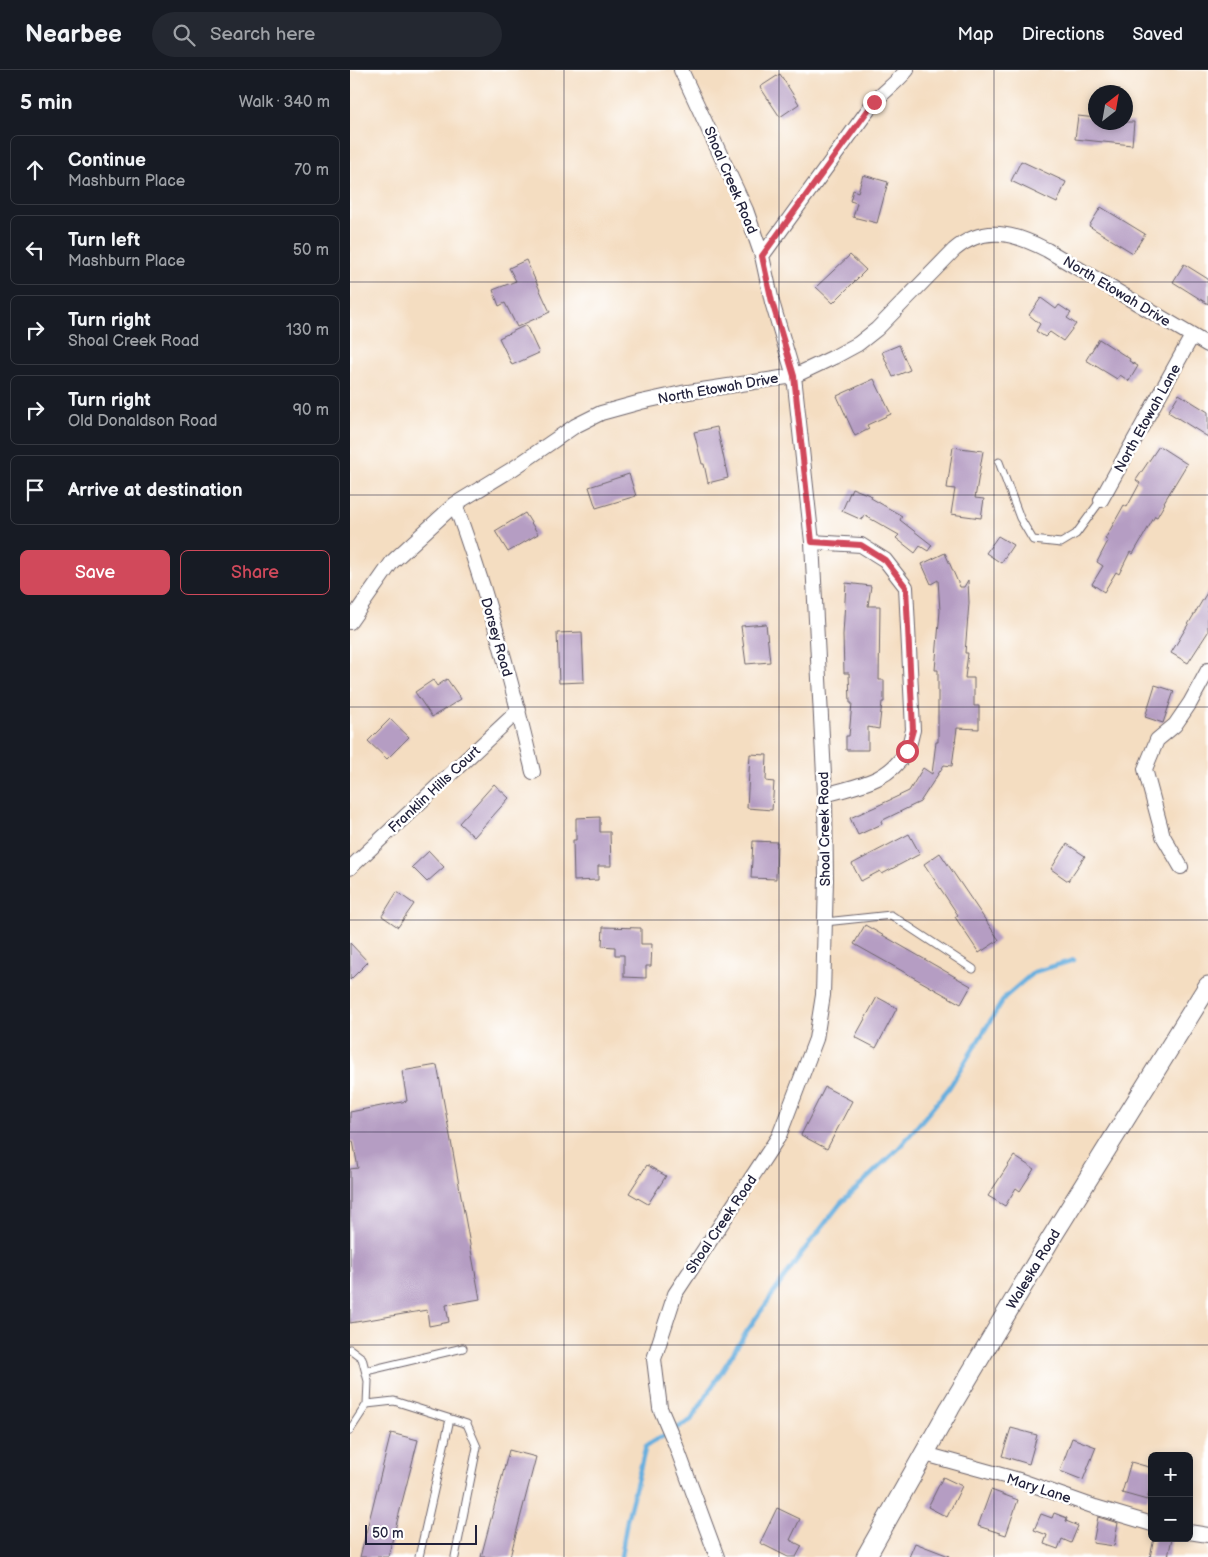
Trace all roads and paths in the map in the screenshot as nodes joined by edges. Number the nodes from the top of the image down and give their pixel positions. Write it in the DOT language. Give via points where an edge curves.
graph roads {
  1 [pos="682,70"];
  2 [pos="907,70"];
  3 [pos="762,256"];
  4 [pos="1192,336"];
  5 [pos="1208,345"];
  6 [pos="794,376"];
  7 [pos="999,462"];
  8 [pos="1101,500"];
  9 [pos="455,504"];
  10 [pos="812,542"];
  11 [pos="350,622"];
  12 [pos="1208,670"];
  13 [pos="519,710"];
  14 [pos="533,772"];
  15 [pos="825,795"];
  16 [pos="1181,867"];
  17 [pos="350,868"];
  18 [pos="825,922"];
  19 [pos="973,969"];
  20 [pos="1206,992"];
  21 [pos="463,1348"];
  22 [pos="350,1349"];
  23 [pos="366,1371"];
  24 [pos="367,1404"];
  25 [pos="450,1419"];
  26 [pos="350,1430"];
  27 [pos="925,1454"];
  28 [pos="1148,1523"];
  29 [pos="1193,1533"];
  30 [pos="1208,1536"];
  31 [pos="419,1557"];
  32 [pos="455,1557"];
  33 [pos="717,1557"];
  34 [pos="866,1557"];
  1 -- 3 [label="street, Shoal Creek Road" via="746,210"];
  2 -- 3 [label="street" via="874,102"];
  3 -- 6 [label="street, Shoal Creek Road"];
  4 -- 5 [label="street, North Etowah Drive"];
  4 -- 6 [label="street, North Etowah Drive" via="1024,238 989,234 964,241 858,344"];
  4 -- 8 [label="street, North Etowah Lane"];
  6 -- 9 [label="street, North Etowah Drive" via="682,393 602,413 575,426"];
  6 -- 10 [label="street, Shoal Creek Road"];
  7 -- 8 [label="lane" via="1020,518 1033,540 1060,543 1076,534"];
  9 -- 11 [label="street, North Etowah Drive" via="392,562"];
  9 -- 13 [label="street, Dorsey Road" via="473,553"];
  10 -- 15 [label="street, Shoal Creek Road"];
  10 -- 15 [label="street" via="861,545 885,560 906,587 907,606 913,730 907,751 893,769 879,779"];
  12 -- 16 [label="street" via="1175,725 1157,740 1145,769 1163,836"];
  13 -- 14 [label="street, Dorsey Road"];
  13 -- 17 [label="street, Franklin Hills Court"];
  15 -- 18 [label="street, Shoal Creek Road"];
  18 -- 19 [label="lane" via="891,914"];
  18 -- 33 [label="street, Shoal Creek Road" via="823,994 816,1039 779,1136 675,1294 654,1359 660,1408"];
  20 -- 27 [label="main road, Waleska Road" via="1055,1232"];
  21 -- 23 [label="lane"];
  22 -- 23 [label="lane" via="362,1358"];
  23 -- 24 [label="lane"];
  24 -- 25 [label="lane" via="394,1402"];
  24 -- 26 [label="lane"];
  25 -- 31 [label="lane"];
  25 -- 32 [label="lane" via="467,1424 477,1447"];
  27 -- 28 [label="street, Mary Lane" via="1019,1480"];
  27 -- 34 [label="main road, Waleska Road"];
  29 -- 30 [label="street"];
}
